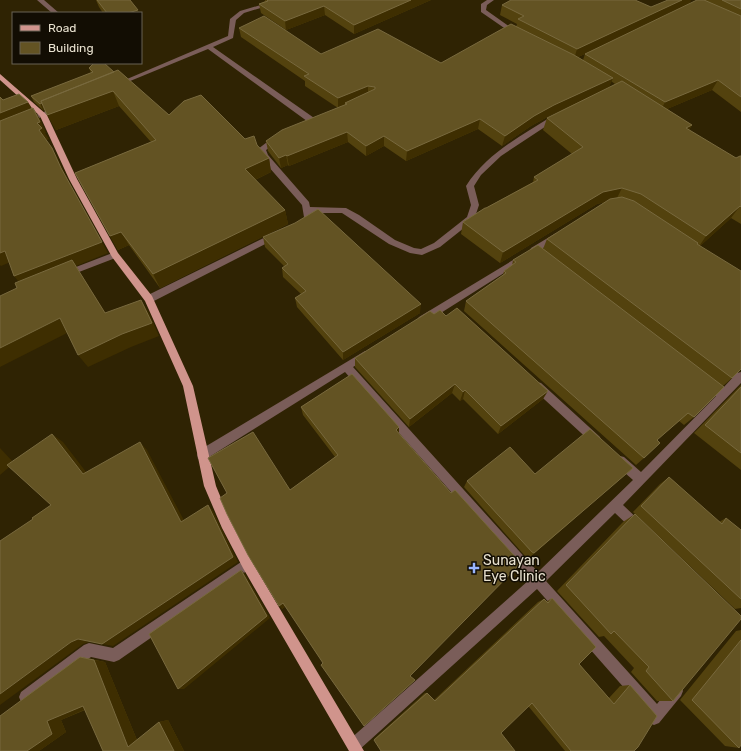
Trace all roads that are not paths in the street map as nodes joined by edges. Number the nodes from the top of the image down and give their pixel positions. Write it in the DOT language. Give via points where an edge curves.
graph roads {
  1 [pos="40,0"];
  2 [pos="284,0"];
  3 [pos="491,0"];
  4 [pos="55,12"];
  5 [pos="520,35"];
  6 [pos="210,47"];
  7 [pos="0,76"];
  8 [pos="108,88"];
  9 [pos="65,106"];
  10 [pos="564,114"];
  11 [pos="43,115"];
  12 [pos="314,122"];
  13 [pos="0,132"];
  14 [pos="287,134"];
  15 [pos="306,210"];
  16 [pos="304,221"];
  17 [pos="283,232"];
  18 [pos="561,233"];
  19 [pos="115,255"];
  20 [pos="57,278"];
  21 [pos="149,299"];
  22 [pos="414,325"];
  23 [pos="374,350"];
  24 [pos="347,367"];
  25 [pos="698,376"];
  26 [pos="741,376"];
  27 [pos="530,379"];
  28 [pos="723,395"];
  29 [pos="202,455"];
  30 [pos="640,480"];
  31 [pos="615,505"];
  32 [pos="644,533"];
  33 [pos="247,564"];
  34 [pos="537,581"];
  35 [pos="686,679"];
  36 [pos="13,707"];
  37 [pos="657,714"];
  38 [pos="649,726"];
  39 [pos="355,748"];
  1 -- 4 [label="street"];
  2 -- 6 [label="street" via="242,12 233,19 231,37"];
  3 -- 5 [label="street" via="484,4 483,11 507,29"];
  6 -- 8 [label="street"];
  6 -- 12 [label="street"];
  7 -- 11 [label="main road"];
  9 -- 11 [label="street"];
  10 -- 15 [label="street" via="550,120 498,154 478,173 470,186 475,205 471,218 437,245 422,252 392,242 342,210"];
  11 -- 13 [label="street"];
  11 -- 19 [label="main road" via="73,179"];
  14 -- 15 [label="street" via="262,149 264,156 306,204"];
  15 -- 16 [label="street" via="307,216"];
  17 -- 21 [label="street"];
  18 -- 22 [label="street" via="537,253 451,307"];
  19 -- 20 [label="street"];
  19 -- 21 [label="main road"];
  21 -- 29 [label="main road" via="188,386"];
  23 -- 24 [label="street"];
  24 -- 29 [label="street"];
  24 -- 34 [label="street"];
  25 -- 28 [label="street"];
  26 -- 28 [label="street"];
  27 -- 30 [label="street"];
  28 -- 30 [label="street"];
  29 -- 33 [label="main road" via="210,486"];
  30 -- 31 [label="street"];
  31 -- 32 [label="street"];
  31 -- 34 [label="street"];
  33 -- 36 [label="street" via="114,655 89,650"];
  33 -- 39 [label="main road"];
  34 -- 37 [label="street"];
  34 -- 39 [label="street"];
  35 -- 37 [label="street"];
  37 -- 38 [label="street"];
}
